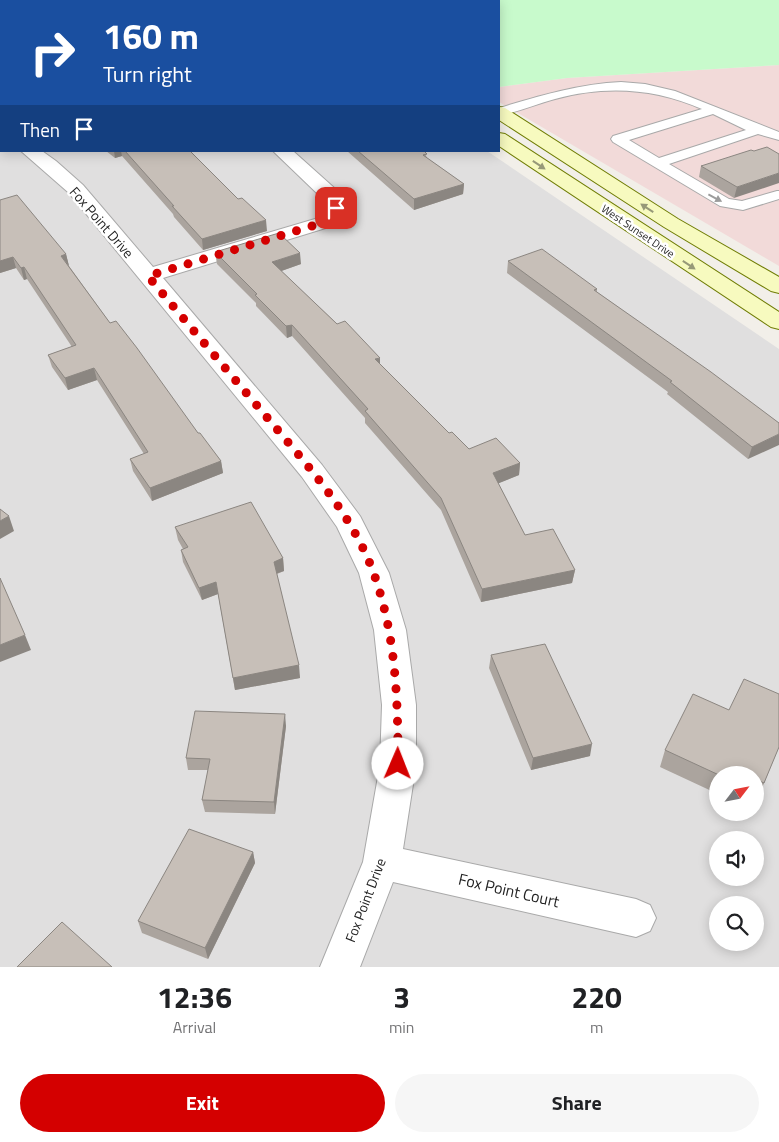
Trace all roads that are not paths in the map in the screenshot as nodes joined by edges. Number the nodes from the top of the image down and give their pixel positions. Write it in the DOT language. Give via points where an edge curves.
graph roads {
  1 [pos="713,110"];
  2 [pos="500,112"];
  3 [pos="500,113"];
  4 [pos="758,130"];
  5 [pos="779,136"];
  6 [pos="500,139"];
  7 [pos="31,152"];
  8 [pos="283,152"];
  9 [pos="658,163"];
  10 [pos="777,195"];
  11 [pos="148,276"];
  12 [pos="779,286"];
  13 [pos="779,322"];
  14 [pos="382,862"];
  15 [pos="636,918"];
  16 [pos="340,967"];
  1 -- 2 [label="lane" via="659,89 604,85 578,89"];
  1 -- 4 [label="lane"];
  1 -- 9 [label="lane" via="618,139"];
  12 -- 3 [label="main road, West Sunset Drive, one-way" via="671,223"];
  4 -- 5 [label="lane"];
  4 -- 9 [label="lane"];
  6 -- 13 [label="main road, West Sunset Drive, one-way"];
  7 -- 11 [label="street, Fox Point Drive" via="76,190"];
  8 -- 11 [label="street" via="334,198 336,208 332,218"];
  9 -- 10 [label="lane, one-way" via="725,203 743,206"];
  11 -- 14 [label="street, Fox Point Drive" via="312,471 350,524 374,573 390,630 398,705 398,764"];
  14 -- 15 [label="street, Fox Point Court"];
  14 -- 16 [label="street, Fox Point Drive"];
}
